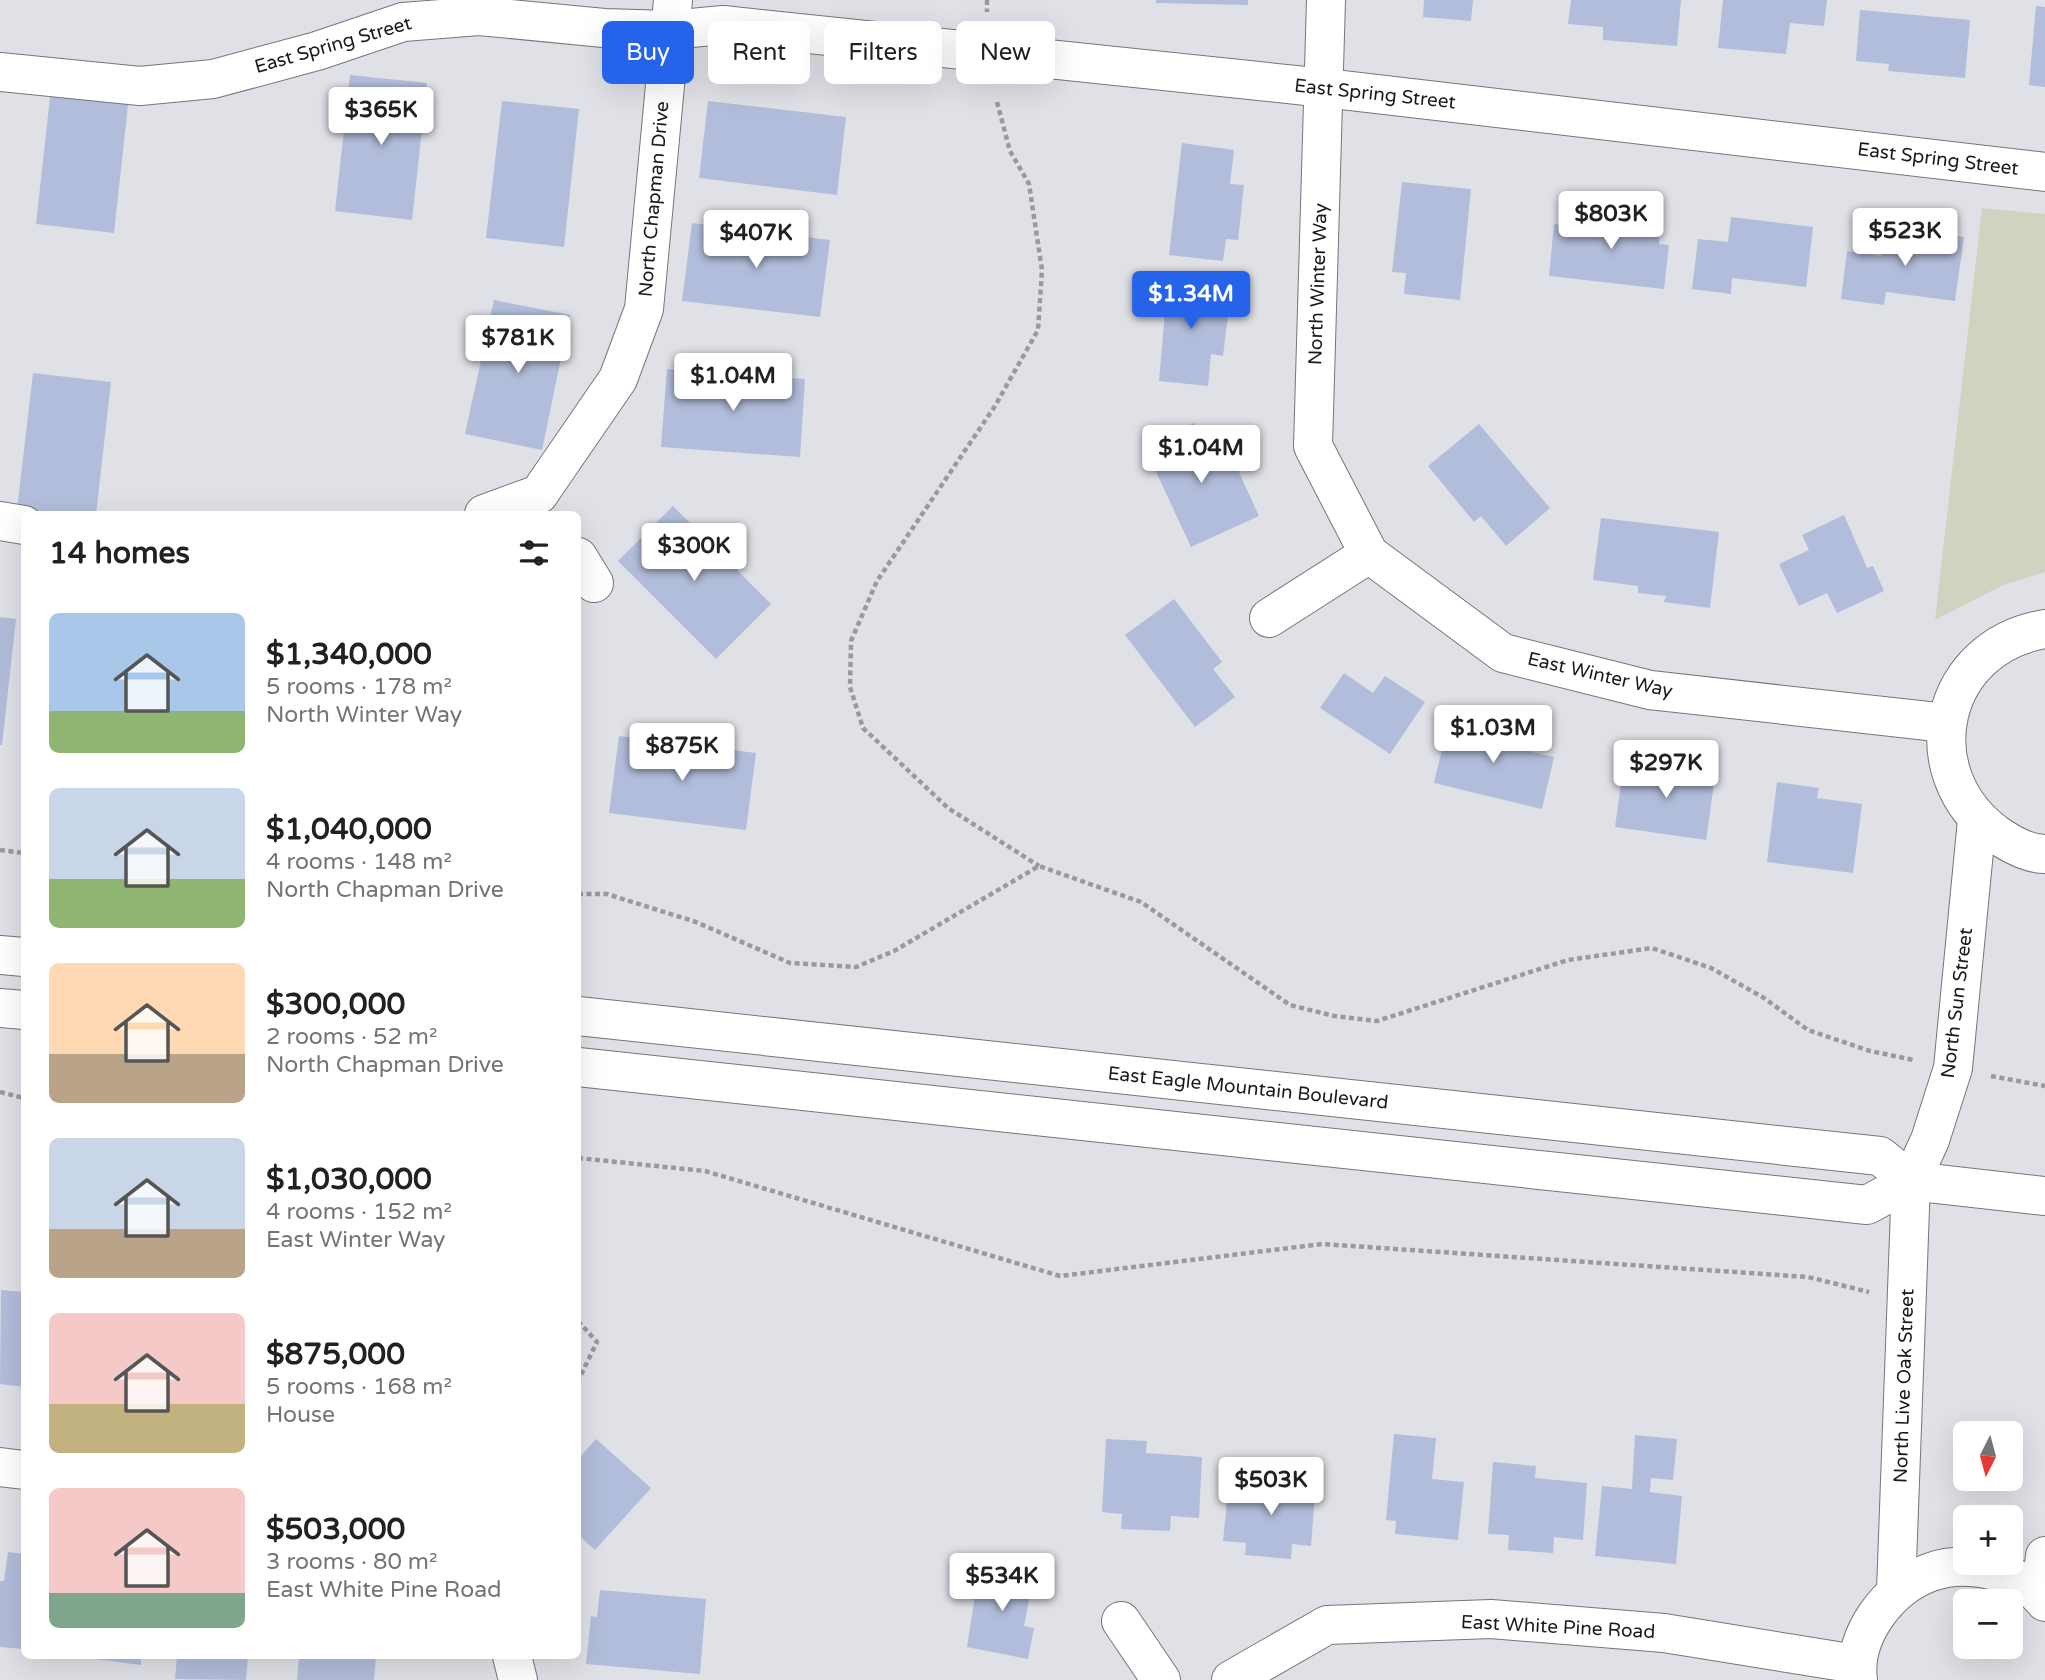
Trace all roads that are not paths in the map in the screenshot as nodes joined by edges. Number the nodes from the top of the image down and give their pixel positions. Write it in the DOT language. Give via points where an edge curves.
graph roads {
  1 [pos="1326,0"];
  2 [pos="671,15"];
  3 [pos="0,72"];
  4 [pos="1325,88"];
  5 [pos="2045,172"];
  6 [pos="545,504"];
  7 [pos="502,511"];
  8 [pos="0,521"];
  9 [pos="21,524"];
  10 [pos="1369,554"];
  11 [pos="1269,618"];
  12 [pos="2045,629"];
  13 [pos="1947,723"];
  14 [pos="1977,820"];
  15 [pos="2045,853"];
  16 [pos="0,955"];
  17 [pos="21,957"];
  18 [pos="0,1008"];
  19 [pos="21,1010"];
  20 [pos="581,1016"];
  21 [pos="581,1066"];
  22 [pos="1911,1181"];
  23 [pos="2045,1196"];
  24 [pos="0,1467"];
  25 [pos="21,1470"];
  26 [pos="2045,1556"];
  27 [pos="1896,1591"];
  28 [pos="2043,1599"];
  29 [pos="1121,1621"];
  30 [pos="513,1659"];
  31 [pos="1857,1672"];
  32 [pos="518,1680"];
  33 [pos="1161,1680"];
  34 [pos="1231,1680"];
  1 -- 4 [label="street, North Winter Way"];
  2 -- 3 [label="street, East Spring Street" via="604,28 479,16 403,22 213,79 140,86"];
  2 -- 4 [label="street, East Spring Street" via="723,25"];
  2 -- 6 [label="street, North Chapman Drive" via="644,309 618,379"];
  4 -- 5 [label="street, East Spring Street"];
  4 -- 10 [label="street, North Winter Way" via="1313,446"];
  6 -- 7 [label="street"];
  8 -- 9 [label="street"];
  10 -- 11 [label="street"];
  10 -- 13 [label="street, East Winter Way" via="1503,653 1650,690"];
  12 -- 13 [label="street" via="2022,633 1980,659 1955,695"];
  13 -- 14 [label="street" via="1949,769 1962,800"];
  14 -- 15 [label="street" via="2009,843"];
  14 -- 22 [label="street, North Sun Street" via="1953,1068 1930,1140"];
  16 -- 17 [label="street"];
  18 -- 19 [label="street"];
  20 -- 22 [label="street, East Eagle Mountain Boulevard" via="1880,1156"];
  21 -- 22 [label="street" via="1867,1205"];
  22 -- 23 [label="street"];
  22 -- 27 [label="street, North Live Oak Street"];
  24 -- 25 [label="street"];
  26 -- 28 [label="street"];
  27 -- 28 [label="street" via="1931,1572 1964,1566 2007,1574"];
  27 -- 31 [label="street" via="1870,1624"];
  29 -- 33 [label="street"];
  30 -- 32 [label="street"];
  31 -- 34 [label="street, East White Pine Road" via="1664,1633 1491,1619 1326,1625"];
}
